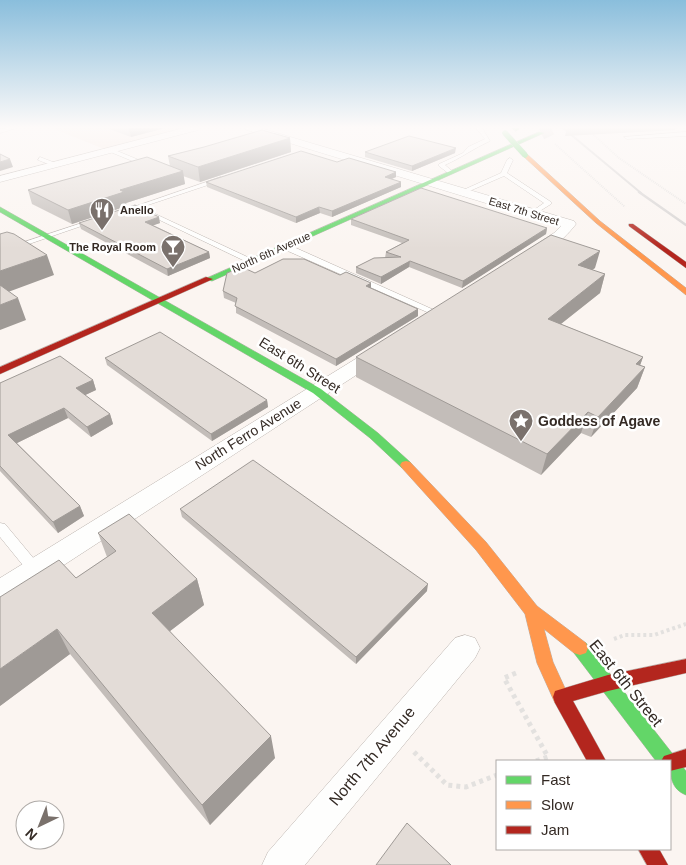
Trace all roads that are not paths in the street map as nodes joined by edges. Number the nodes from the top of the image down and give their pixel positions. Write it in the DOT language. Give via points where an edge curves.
graph roads {
  1 [pos="27,168"];
  2 [pos="383,168"];
  3 [pos="445,168"];
  4 [pos="460,168"];
  5 [pos="506,168"];
  6 [pos="540,168"];
  7 [pos="450,172"];
  8 [pos="504,174"];
  9 [pos="227,177"];
  10 [pos="0,179"];
  11 [pos="191,182"];
  12 [pos="428,182"];
  13 [pos="200,186"];
  14 [pos="463,192"];
  15 [pos="136,207"];
  16 [pos="0,209"];
  17 [pos="533,213"];
  18 [pos="114,214"];
  19 [pos="105,217"];
  20 [pos="625,220"];
  21 [pos="47,236"];
  22 [pos="284,246"];
  23 [pos="0,252"];
  24 [pos="252,261"];
  25 [pos="519,262"];
  26 [pos="686,266"];
  27 [pos="686,292"];
  28 [pos="161,300"];
  29 [pos="455,303"];
  30 [pos="439,314"];
  31 [pos="423,324"];
  32 [pos="391,344"];
  33 [pos="0,371"];
  34 [pos="317,391"];
  35 [pos="0,528"];
  36 [pos="35,570"];
  37 [pos="0,592"];
  38 [pos="532,611"];
  39 [pos="465,648"];
  40 [pos="686,666"];
  41 [pos="608,683"];
  42 [pos="561,697"];
  43 [pos="686,758"];
  44 [pos="596,760"];
  45 [pos="667,760"];
  46 [pos="671,762"];
  47 [pos="671,766"];
  48 [pos="686,786"];
  49 [pos="649,850"];
  50 [pos="281,865"];
  51 [pos="658,865"];
  1 -- 10 [label="street"];
  2 -- 12 [label="street, East 7th Street"];
  3 -- 7 [label="lane"];
  4 -- 7 [label="main road, North 6th Avenue"];
  5 -- 8 [label="lane"];
  6 -- 27 [label="main road, bridge" via="598,222"];
  7 -- 12 [label="main road, North 6th Avenue"];
  8 -- 14 [label="lane"];
  8 -- 17 [label="lane" via="548,203"];
  9 -- 13 [label="lane"];
  11 -- 13 [label="lane"];
  12 -- 14 [label="street, East 7th Street"];
  12 -- 22 [label="main road, North 6th Avenue"];
  13 -- 15 [label="lane"];
  14 -- 17 [label="street, East 7th Street"];
  15 -- 18 [label="lane"];
  15 -- 24 [label="lane"];
  16 -- 21 [label="main road, East 6th Street"];
  17 -- 25 [label="street, East 7th Street" via="569,224 559,236"];
  19 -- 21 [label="lane"];
  20 -- 26 [label="main road"];
  21 -- 23 [label="lane"];
  21 -- 28 [label="main road, East 6th Street"];
  22 -- 24 [label="main road, North 6th Avenue"];
  22 -- 30 [label="lane"];
  24 -- 28 [label="main road, North 6th Avenue"];
  28 -- 33 [label="main road, North 6th Avenue"];
  28 -- 34 [label="main road, East 6th Street"];
  29 -- 30 [label="street"];
  30 -- 31 [label="street"];
  32 -- 34 [label="street, North Ferro Avenue"];
  34 -- 36 [label="street, North Ferro Avenue"];
  34 -- 38 [label="main road, East 6th Street" via="386,445 430,490 481,546"];
  35 -- 36 [label="lane"];
  36 -- 37 [label="street, North Ferro Avenue"];
  38 -- 41 [label="main road, East 6th Street" via="583,651"];
  38 -- 42 [label="main road, East 6th Street" via="544,664"];
  39 -- 50 [label="street, North 7th Avenue"];
  40 -- 41 [label="main road"];
  41 -- 42 [label="main road"];
  41 -- 45 [label="main road, East 6th Street"];
  42 -- 44 [label="main road, East 6th Street"];
  43 -- 46 [label="main road"];
  47 -- 48 [label="main road, East 6th Street"];
  49 -- 51 [label="main road"];
}
